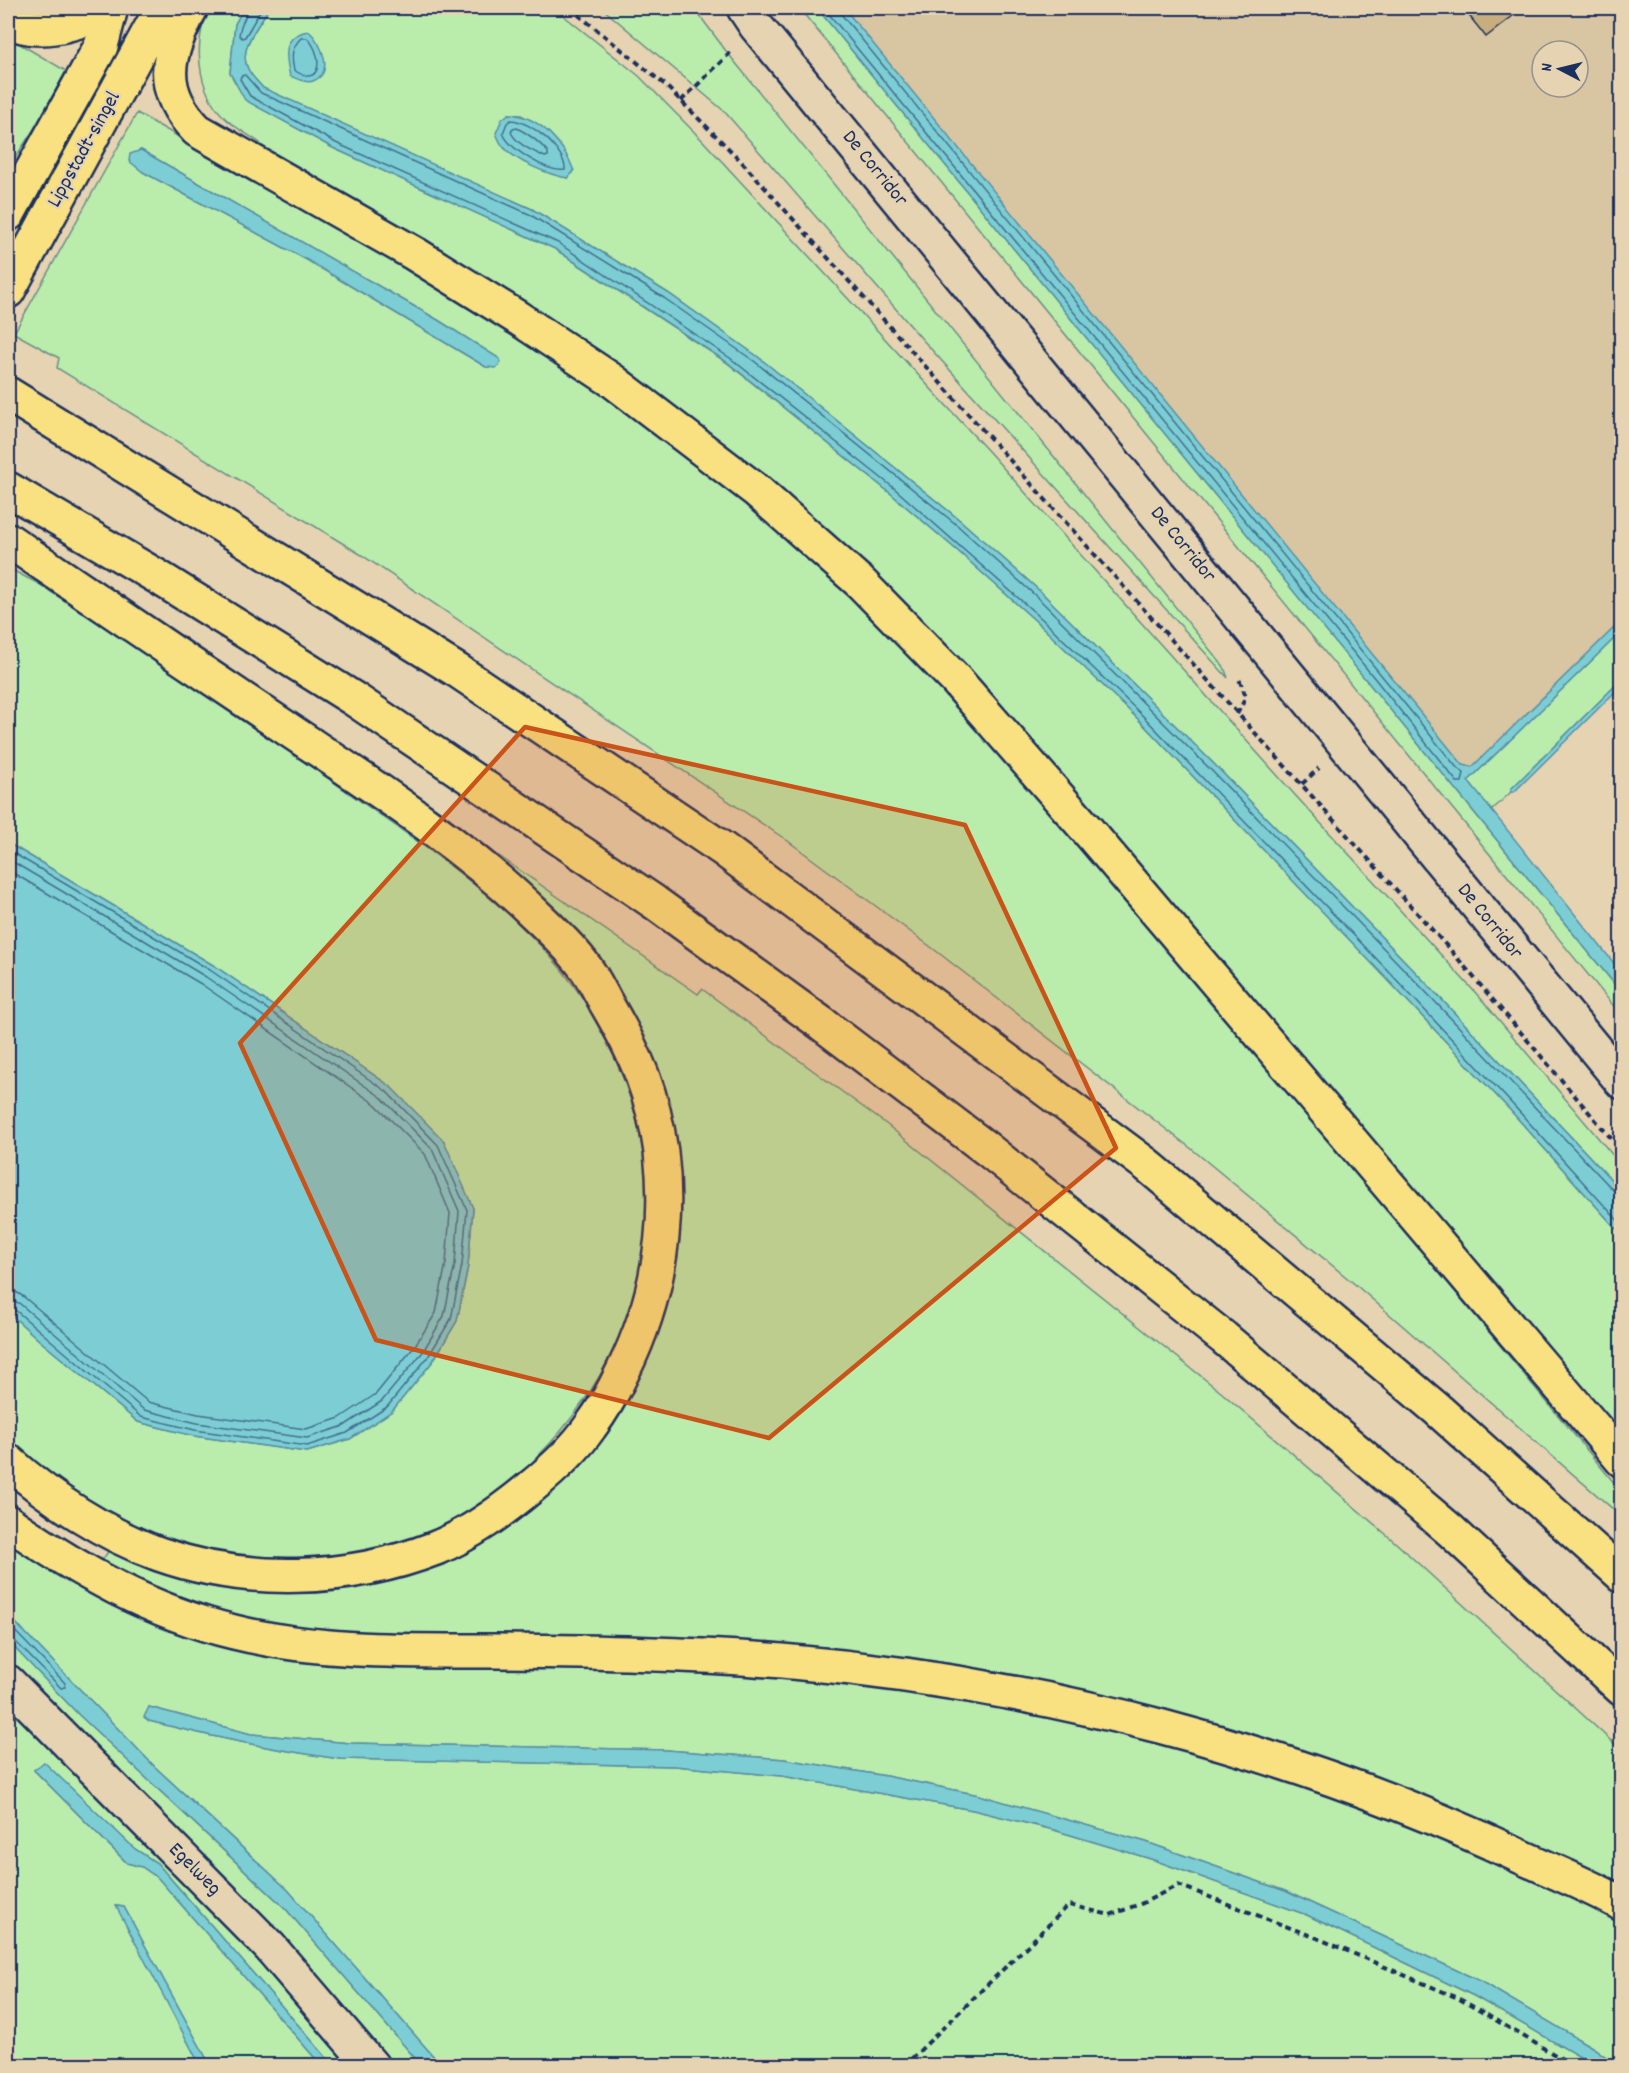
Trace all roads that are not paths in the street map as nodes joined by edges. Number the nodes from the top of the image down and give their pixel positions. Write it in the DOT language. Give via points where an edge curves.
graph roads {
  1 [pos="162,8"];
  2 [pos="191,8"];
  3 [pos="744,8"];
  4 [pos="110,9"];
  5 [pos="8,20"];
  6 [pos="8,214"];
  7 [pos="8,291"];
  8 [pos="13,397"];
  9 [pos="8,489"];
  10 [pos="8,540"];
  11 [pos="1622,1082"];
  12 [pos="1622,1460"];
  13 [pos="8,1461"];
  14 [pos="8,1522"];
  15 [pos="1622,1575"];
  16 [pos="8,1682"];
  17 [pos="1622,1689"];
  18 [pos="1622,1904"];
  19 [pos="372,2066"];
  1 -- 7 [label="main road, Lippstadt-singel"];
  2 -- 12 [label="main road" via="169,68 175,101 183,115 197,129 415,254 613,381 757,491 861,583 956,680 1082,823"];
  3 -- 11 [label="street, De Corridor"];
  4 -- 5 [label="main road" via="75,23 50,27 30,27"];
  4 -- 6 [label="main road, Lippstadt-singel" via="101,46"];
  8 -- 15 [label="main road" via="458,671 723,849 1147,1165 1438,1410"];
  9 -- 17 [label="main road" via="354,699 654,902 821,1023 1224,1338 1450,1530"];
  10 -- 13 [label="main road" via="414,813 507,887 553,932 584,964 634,1053 656,1125 665,1185 657,1279 648,1314 632,1353 590,1428 542,1478 510,1504 436,1548 360,1569 316,1575 221,1570 160,1554 122,1538 61,1502"];
  14 -- 18 [label="main road" via="127,1595 235,1632 306,1644 386,1651 590,1652 782,1661 925,1678 1047,1700 1244,1750 1328,1777 1420,1811"];
  16 -- 19 [label="street, Egelweg" via="270,1947"];
}
